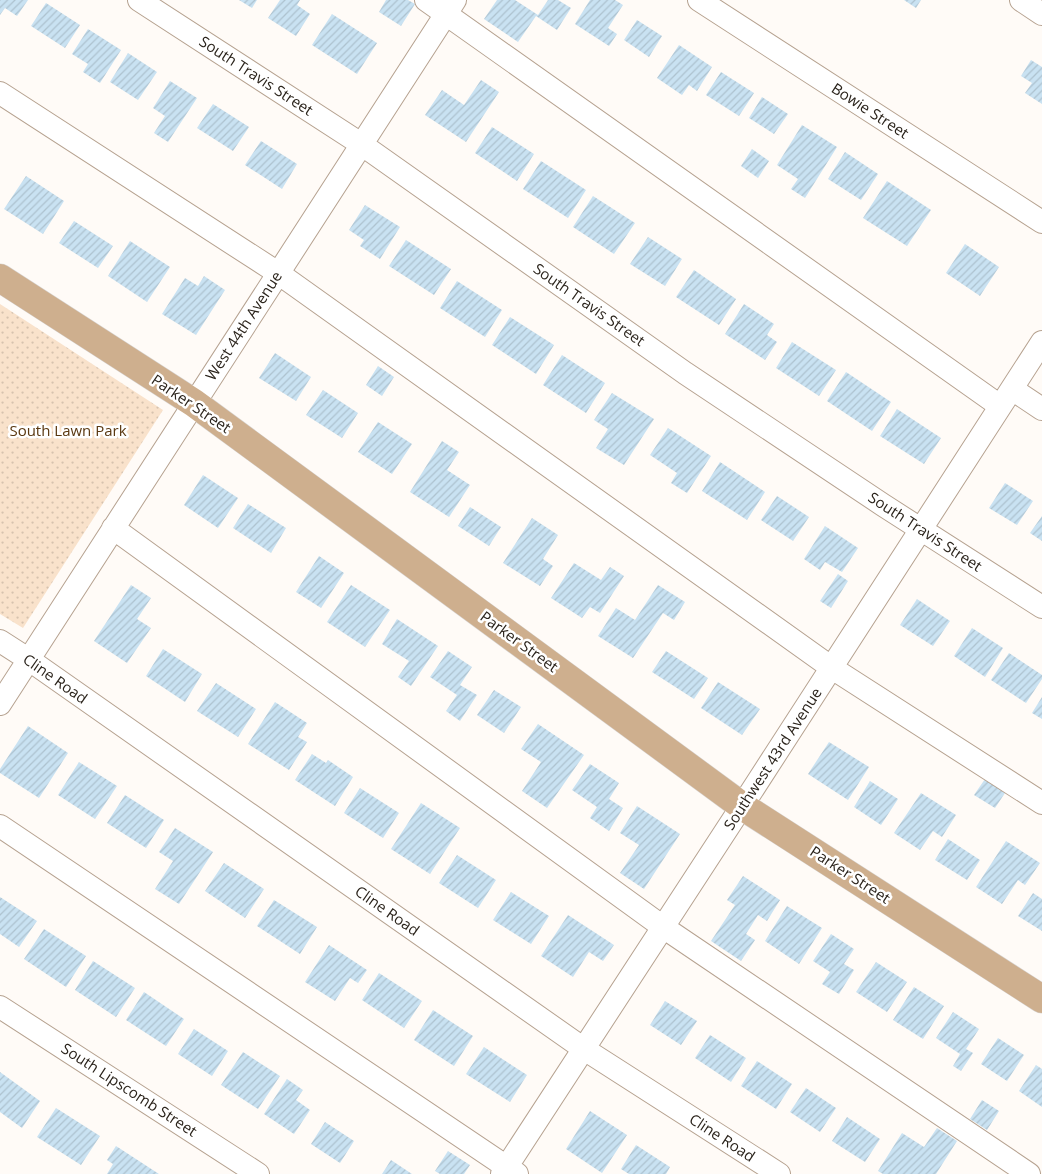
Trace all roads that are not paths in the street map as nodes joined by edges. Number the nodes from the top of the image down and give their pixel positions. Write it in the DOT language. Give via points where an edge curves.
graph roads {
  1 [pos="139,0"];
  2 [pos="426,0"];
  3 [pos="699,0"];
  4 [pos="1021,0"];
  5 [pos="451,7"];
  6 [pos="1042,14"];
  7 [pos="0,93"];
  8 [pos="361,144"];
  9 [pos="1042,222"];
  10 [pos="278,273"];
  11 [pos="0,278"];
  12 [pos="1042,342"];
  13 [pos="1006,398"];
  14 [pos="194,403"];
  15 [pos="1042,409"];
  16 [pos="113,528"];
  17 [pos="921,529"];
  18 [pos="1042,608"];
  19 [pos="0,642"];
  20 [pos="28,660"];
  21 [pos="832,668"];
  22 [pos="0,704"];
  23 [pos="1042,803"];
  24 [pos="742,806"];
  25 [pos="0,826"];
  26 [pos="663,928"];
  27 [pos="1042,999"];
  28 [pos="0,1007"];
  29 [pos="584,1049"];
  30 [pos="509,1172"];
  31 [pos="258,1174"];
  32 [pos="779,1174"];
  33 [pos="1029,1174"];
  1 -- 8 [label="street, South Travis Street"];
  2 -- 5 [label="street"];
  3 -- 9 [label="street, Bowie Street"];
  4 -- 6 [label="street"];
  5 -- 8 [label="street, West 44th Avenue"];
  5 -- 13 [label="street"];
  7 -- 10 [label="street"];
  8 -- 10 [label="street, West 44th Avenue"];
  8 -- 17 [label="street, South Travis Street" via="685,373"];
  10 -- 14 [label="street, West 44th Avenue"];
  10 -- 21 [label="street"];
  11 -- 14 [label="main road, Parker Street"];
  12 -- 13 [label="street, Southwest 43rd Avenue"];
  13 -- 15 [label="street"];
  13 -- 17 [label="street, Southwest 43rd Avenue"];
  14 -- 16 [label="street, West 44th Avenue"];
  14 -- 24 [label="main road, Parker Street"];
  16 -- 20 [label="street, West 44th Avenue"];
  16 -- 26 [label="street"];
  17 -- 18 [label="street, South Travis Street"];
  17 -- 21 [label="street, Southwest 43rd Avenue"];
  19 -- 20 [label="street, Cline Road"];
  20 -- 22 [label="street, West 44th Avenue"];
  20 -- 29 [label="street, Cline Road"];
  21 -- 23 [label="street"];
  21 -- 24 [label="street, Southwest 43rd Avenue"];
  24 -- 26 [label="street, Southwest 43rd Avenue"];
  24 -- 27 [label="main road, Parker Street"];
  25 -- 30 [label="street"];
  26 -- 29 [label="street, Southwest 43rd Avenue"];
  26 -- 33 [label="street"];
  28 -- 31 [label="street, South Lipscomb Street"];
  29 -- 30 [label="street, Southwest 43rd Avenue"];
  29 -- 32 [label="street, Cline Road"];
}
